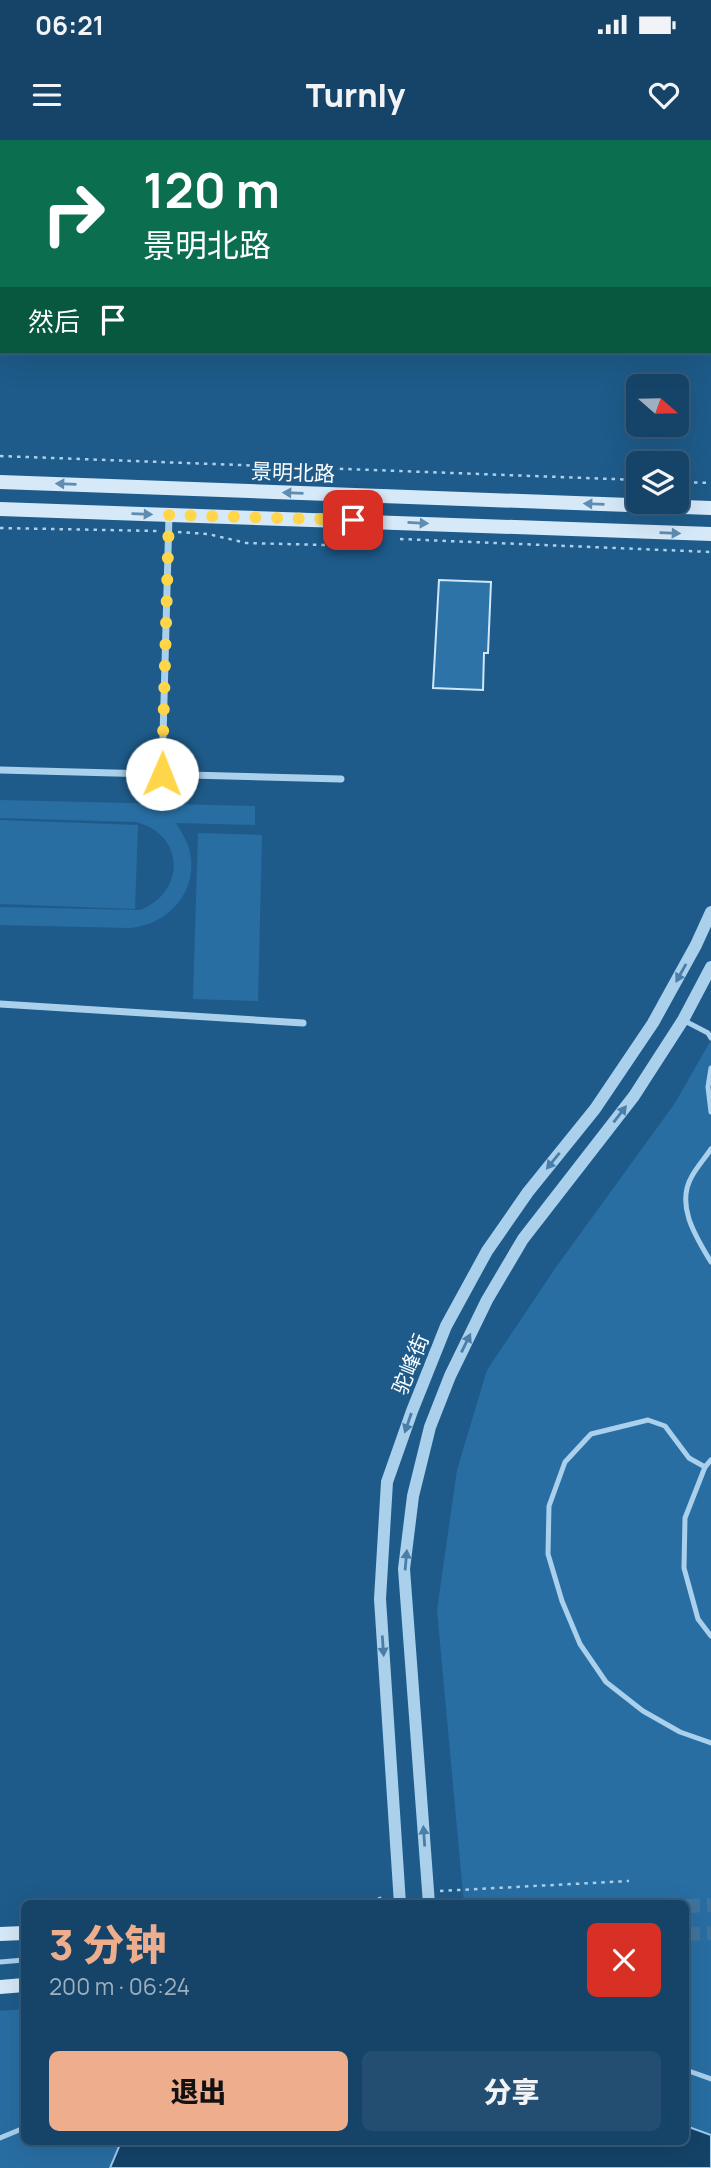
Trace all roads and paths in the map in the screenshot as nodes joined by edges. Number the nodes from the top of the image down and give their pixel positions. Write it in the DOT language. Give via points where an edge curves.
graph roads {
  1 [pos="0,456"];
  2 [pos="626,480"];
  3 [pos="0,482"];
  4 [pos="689,482"];
  5 [pos="711,483"];
  6 [pos="711,508"];
  7 [pos="0,509"];
  8 [pos="169,515"];
  9 [pos="0,528"];
  10 [pos="168,532"];
  11 [pos="711,534"];
  12 [pos="356,536"];
  13 [pos="395,538"];
  14 [pos="711,552"];
  15 [pos="0,770"];
  16 [pos="162,774"];
  17 [pos="341,779"];
  18 [pos="711,912"];
  19 [pos="711,967"];
  20 [pos="0,1004"];
  21 [pos="683,1020"];
  22 [pos="303,1023"];
  23 [pos="711,1038"];
  24 [pos="711,1068"];
  25 [pos="711,1112"];
  26 [pos="711,1149"];
  27 [pos="711,1262"];
  28 [pos="711,1460"];
  29 [pos="705,1466"];
  30 [pos="711,1636"];
  31 [pos="711,1743"];
  32 [pos="629,1881"];
  33 [pos="428,1898"];
  34 [pos="400,1899"];
  35 [pos="21,1933"];
  36 [pos="0,1934"];
  37 [pos="21,1960"];
  38 [pos="0,1962"];
  39 [pos="21,1985"];
  40 [pos="0,1987"];
  41 [pos="689,2071"];
  42 [pos="711,2079"];
  43 [pos="21,2129"];
  44 [pos="0,2138"];
  1 -- 2 [label="path"];
  6 -- 3 [label="main road, 景明北路, one-way"];
  4 -- 5 [label="path"];
  7 -- 8 [label="main road, one-way"];
  8 -- 10 [label="street"];
  8 -- 11 [label="main road, one-way"];
  9 -- 10 [label="path"];
  10 -- 12 [label="path" via="208,534 246,543 324,545"];
  10 -- 16 [label="street"];
  13 -- 14 [label="path"];
  15 -- 16 [label="street"];
  16 -- 17 [label="street"];
  18 -- 34 [label="street, 驼峰街, one-way" via="653,1023 488,1251 446,1326 387,1482 380,1599"];
  19 -- 21 [label="street, 驼峰街"];
  20 -- 22 [label="street"];
  21 -- 23 [label="lane"];
  33 -- 21 [label="street, 驼峰街, one-way" via="404,1569 413,1496 430,1427 482,1311 523,1240 634,1097"];
  24 -- 25 [label="lane"];
  26 -- 27 [label="lane" via="690,1178 686,1202 690,1226"];
  28 -- 29 [label="lane"];
  29 -- 30 [label="lane" via="685,1518 684,1567 698,1619"];
  29 -- 31 [label="lane" via="689,1458 664,1426 648,1420 591,1434 565,1462 549,1506 548,1554 580,1644 606,1682 643,1711"];
  32 -- 33 [label="path"];
  35 -- 36 [label="main road"];
  37 -- 38 [label="lane"];
  39 -- 40 [label="main road"];
  41 -- 42 [label="lane"];
  43 -- 44 [label="lane"];
}
